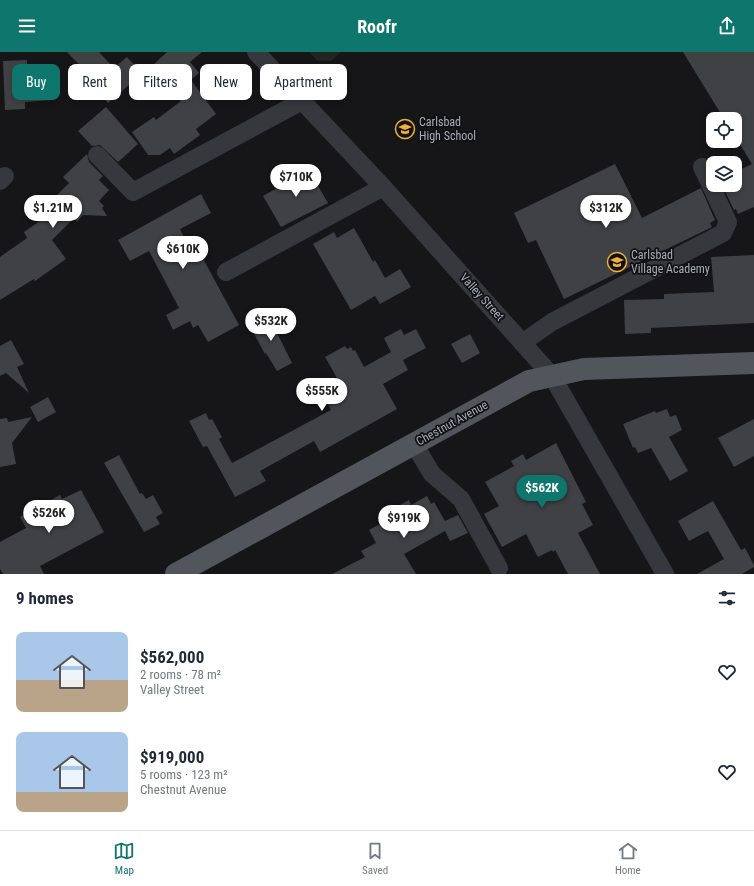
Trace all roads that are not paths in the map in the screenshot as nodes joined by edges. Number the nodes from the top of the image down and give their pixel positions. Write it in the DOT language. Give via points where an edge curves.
graph roads {
  1 [pos="256,52"];
  2 [pos="302,101"];
  3 [pos="97,154"];
  4 [pos="702,167"];
  5 [pos="383,186"];
  6 [pos="226,272"];
  7 [pos="522,343"];
  8 [pos="754,363"];
  9 [pos="552,376"];
  10 [pos="414,444"];
  11 [pos="499,568"];
  12 [pos="176,574"];
  13 [pos="665,574"];
  1 -- 2 [label="street, Valley Street"];
  2 -- 3 [label="street" via="133,192"];
  2 -- 5 [label="street, Valley Street"];
  4 -- 7 [label="street" via="728,222 723,233 552,322"];
  5 -- 6 [label="street"];
  5 -- 7 [label="street, Valley Street"];
  7 -- 9 [label="street, Valley Street"];
  8 -- 9 [label="main road, Chestnut Avenue" via="584,369"];
  9 -- 10 [label="main road, Chestnut Avenue" via="529,381"];
  9 -- 13 [label="street, Valley Street"];
  10 -- 11 [label="street" via="432,474 461,499"];
  10 -- 12 [label="main road, Chestnut Avenue"];
}
